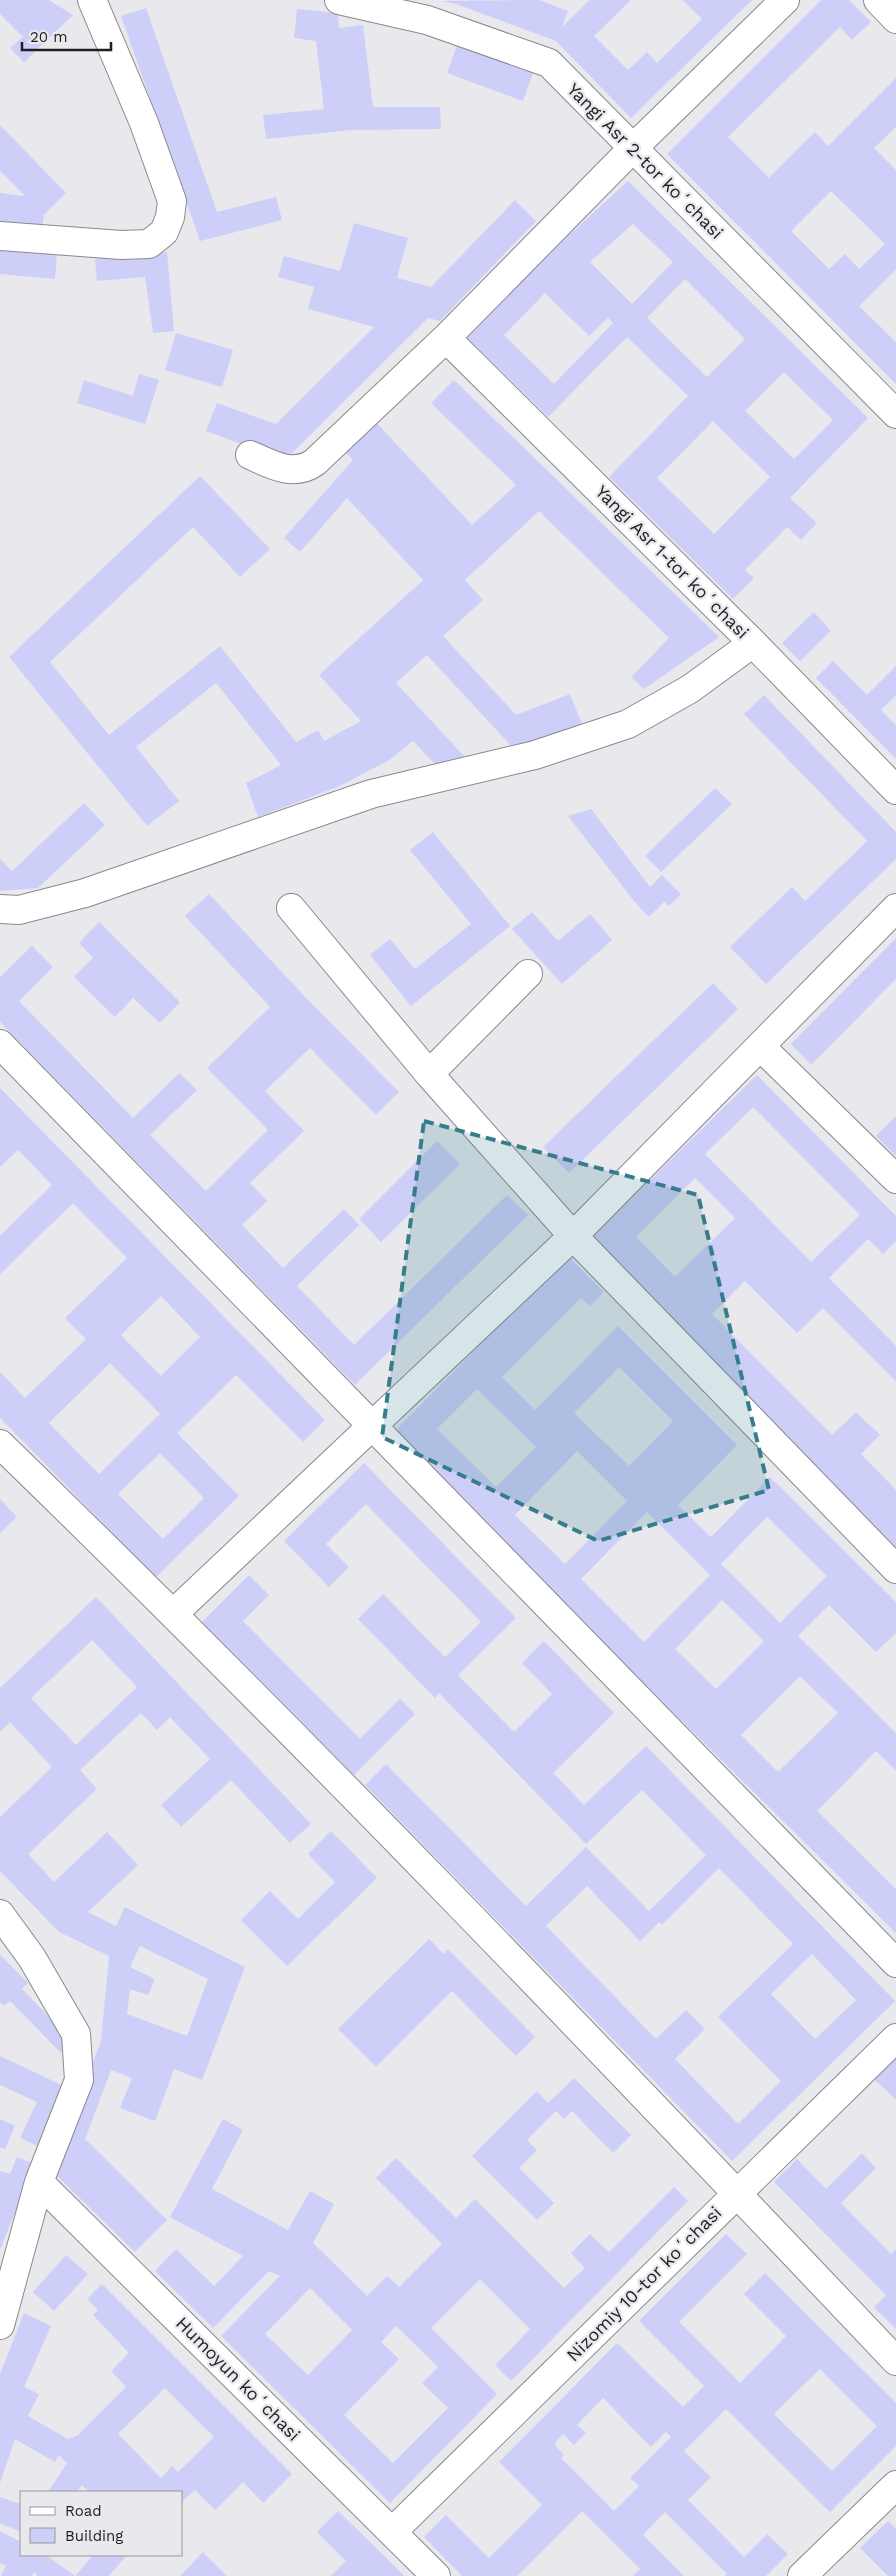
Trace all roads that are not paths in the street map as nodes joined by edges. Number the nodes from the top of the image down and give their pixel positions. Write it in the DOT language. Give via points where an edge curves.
graph roads {
  1 [pos="92,0"];
  2 [pos="339,0"];
  3 [pos="785,0"];
  4 [pos="878,0"];
  5 [pos="896,18"];
  6 [pos="632,149"];
  7 [pos="0,236"];
  8 [pos="446,338"];
  9 [pos="896,414"];
  10 [pos="250,455"];
  11 [pos="753,643"];
  12 [pos="896,790"];
  13 [pos="291,908"];
  14 [pos="896,908"];
  15 [pos="0,909"];
  16 [pos="528,974"];
  17 [pos="0,1044"];
  18 [pos="761,1047"];
  19 [pos="430,1074"];
  20 [pos="896,1179"];
  21 [pos="573,1236"];
  22 [pos="372,1427"];
  23 [pos="0,1444"];
  24 [pos="896,1569"];
  25 [pos="174,1613"];
  26 [pos="0,1914"];
  27 [pos="896,1963"];
  28 [pos="896,2038"];
  29 [pos="39,2182"];
  30 [pos="737,2193"];
  31 [pos="0,2325"];
  32 [pos="896,2361"];
  33 [pos="896,2486"];
  34 [pos="392,2532"];
  35 [pos="436,2576"];
  36 [pos="802,2576"];
  1 -- 7 [label="street" via="144,123 172,201 170,218 164,232 149,244"];
  2 -- 6 [label="street, Yangi Asr 2-tor koʻchasi" via="427,20 549,63"];
  3 -- 6 [label="street"];
  4 -- 5 [label="street"];
  6 -- 8 [label="street"];
  6 -- 9 [label="street, Yangi Asr 2-tor koʻchasi"];
  8 -- 10 [label="street" via="308,467 289,470"];
  8 -- 11 [label="street, Yangi Asr 1-tor koʻchasi"];
  11 -- 12 [label="street, Yangi Asr 1-tor koʻchasi"];
  11 -- 15 [label="street" via="690,689 628,724 535,755 371,794 85,893 18,910"];
  13 -- 19 [label="street"];
  14 -- 18 [label="street"];
  16 -- 19 [label="street"];
  17 -- 22 [label="street"];
  18 -- 20 [label="street"];
  18 -- 21 [label="street"];
  19 -- 21 [label="street"];
  21 -- 22 [label="street"];
  21 -- 24 [label="street"];
  22 -- 25 [label="street"];
  22 -- 27 [label="street"];
  23 -- 25 [label="street"];
  25 -- 30 [label="street"];
  26 -- 29 [label="street" via="32,1958 76,2034 79,2080"];
  28 -- 30 [label="street, Nizomiy 10-tor koʻchasi"];
  29 -- 31 [label="street"];
  29 -- 34 [label="street, Humoyun koʻchasi"];
  30 -- 32 [label="street"];
  30 -- 34 [label="street, Nizomiy 10-tor koʻchasi"];
  33 -- 36 [label="street"];
  34 -- 35 [label="street, Humoyun koʻchasi"];
}
